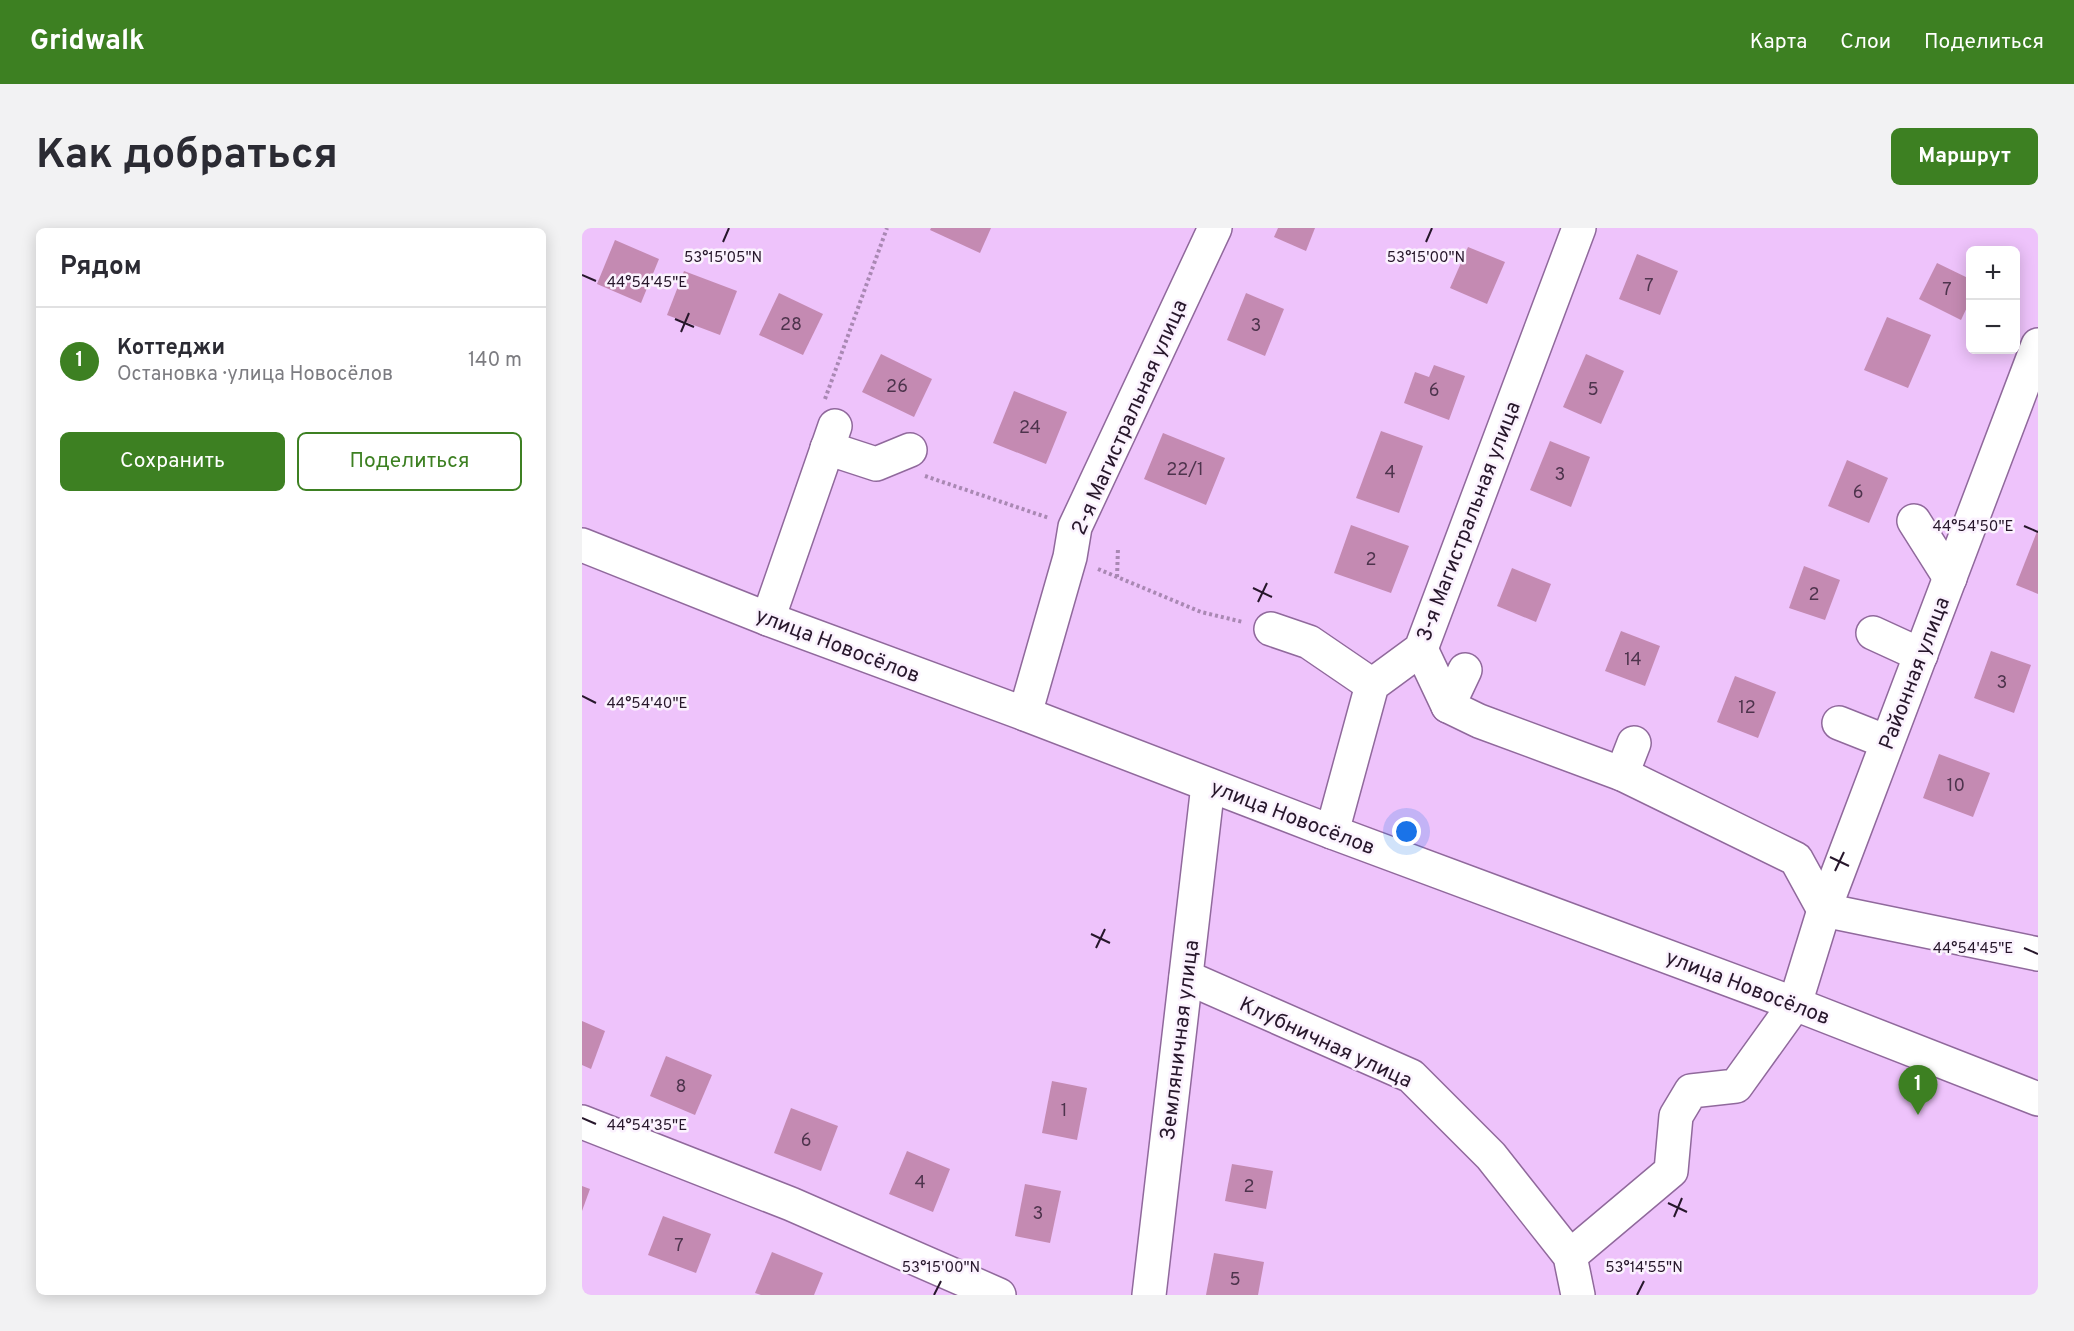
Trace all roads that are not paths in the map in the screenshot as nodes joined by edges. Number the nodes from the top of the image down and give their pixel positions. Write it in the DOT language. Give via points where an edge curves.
graph roads {
  1 [pos="1215,228"];
  2 [pos="1579,228"];
  3 [pos="2038,345"];
  4 [pos="910,450"];
  5 [pos="1914,520"];
  6 [pos="582,545"];
  7 [pos="1950,578"];
  8 [pos="768,619"];
  9 [pos="1271,629"];
  10 [pos="1873,633"];
  11 [pos="1421,649"];
  12 [pos="1921,655"];
  13 [pos="1465,670"];
  14 [pos="1372,685"];
  15 [pos="1448,706"];
  16 [pos="1025,714"];
  17 [pos="1839,723"];
  18 [pos="1634,742"];
  19 [pos="1887,742"];
  20 [pos="1622,774"];
  21 [pos="1208,785"];
  22 [pos="1332,832"];
  23 [pos="1824,910"];
  24 [pos="2038,954"];
  25 [pos="1186,977"];
  26 [pos="1795,1004"];
  27 [pos="2038,1099"];
  28 [pos="582,1122"];
  29 [pos="1570,1256"];
  30 [pos="999,1295"];
  31 [pos="1149,1295"];
  32 [pos="1578,1295"];
  1 -- 16 [label="street, 2-я Магистральная улица" via="1072,542"];
  2 -- 11 [label="street, 3-я Магистральная улица"];
  3 -- 7 [label="street, Районная улица"];
  4 -- 8 [label="street" via="876,464 831,437"];
  5 -- 7 [label="street"];
  6 -- 8 [label="street, улица Новосёлов"];
  7 -- 12 [label="street, Районная улица"];
  8 -- 16 [label="street, улица Новосёлов"];
  9 -- 14 [label="street" via="1309,642"];
  10 -- 12 [label="street"];
  11 -- 14 [label="street, 3-я Магистральная улица"];
  11 -- 15 [label="street"];
  12 -- 19 [label="street, Районная улица"];
  13 -- 15 [label="street"];
  14 -- 22 [label="street"];
  15 -- 20 [label="street"];
  16 -- 21 [label="street, улица Новосёлов"];
  17 -- 19 [label="street"];
  18 -- 20 [label="street"];
  19 -- 23 [label="street, Районная улица"];
  20 -- 23 [label="street" via="1796,860"];
  21 -- 22 [label="street, улица Новосёлов"];
  21 -- 25 [label="street, Земляничная улица"];
  22 -- 26 [label="street, улица Новосёлов"];
  23 -- 24 [label="street"];
  23 -- 26 [label="street, Районная улица"];
  25 -- 29 [label="street, Клубничная улица" via="1411,1076 1491,1156"];
  25 -- 31 [label="street, Земляничная улица"];
  26 -- 27 [label="street, улица Новосёлов"];
  26 -- 29 [label="street, Районная улица" via="1736,1086 1691,1091 1676,1116 1671,1171"];
  28 -- 30 [label="street" via="791,1204"];
  29 -- 32 [label="street, Клубничная улица"];
}
